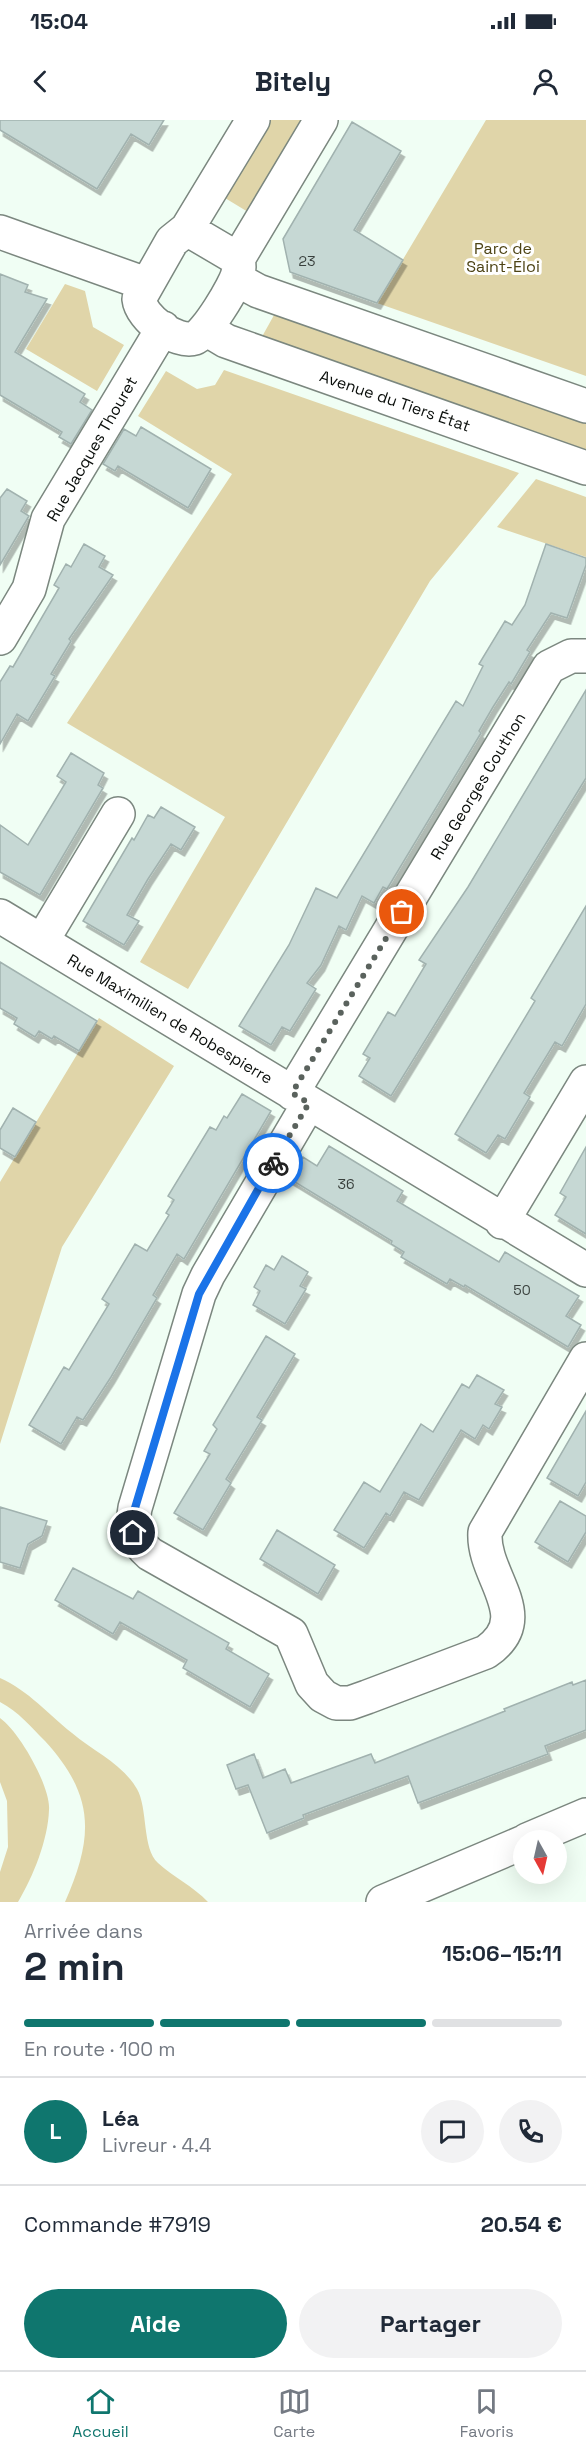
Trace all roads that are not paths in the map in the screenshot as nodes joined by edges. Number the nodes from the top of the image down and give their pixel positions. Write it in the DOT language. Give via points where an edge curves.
graph roads {
  1 [pos="253,120"];
  2 [pos="321,120"];
  3 [pos="187,229"];
  4 [pos="0,232"];
  5 [pos="237,269"];
  6 [pos="146,284"];
  7 [pos="163,328"];
  8 [pos="206,329"];
  9 [pos="586,406"];
  10 [pos="586,468"];
  11 [pos="0,638"];
  12 [pos="586,656"];
  13 [pos="118,814"];
  14 [pos="0,916"];
  15 [pos="42,941"];
  16 [pos="586,1082"];
  17 [pos="300,1098"];
  18 [pos="502,1222"];
  19 [pos="586,1270"];
  20 [pos="586,1359"];
  21 [pos="586,1815"];
  22 [pos="551,1830"];
  23 [pos="513,1846"];
  24 [pos="384,1902"];
  1 -- 3 [label="street"];
  2 -- 5 [label="street"];
  3 -- 5 [label="street"];
  3 -- 6 [label="street" via="172,241"];
  4 -- 6 [label="street"];
  5 -- 8 [label="street"];
  5 -- 9 [label="street" via="258,291"];
  6 -- 7 [label="street" via="140,306 148,319"];
  7 -- 8 [label="street" via="185,339 194,339"];
  7 -- 11 [label="street, Rue Jacques Thouret" via="48,519 29,589"];
  8 -- 10 [label="street, Avenue du Tiers État" via="234,344"];
  12 -- 17 [label="street, Rue Georges Couthon" via="571,656 549,667"];
  13 -- 15 [label="street"];
  14 -- 15 [label="street, Rue Maximilien de Robespierre"];
  15 -- 17 [label="street, Rue Maximilien de Robespierre"];
  16 -- 18 [label="street"];
  17 -- 18 [label="street, Rue Maximilien de Robespierre"];
  17 -- 20 [label="street, Rue Georges Couthon" via="199,1294 135,1508 133,1533 139,1544 150,1554 291,1634 312,1684 336,1703 350,1703 486,1652 500,1643 507,1630 508,1616 485,1547 485,1532"];
  18 -- 19 [label="street, Rue Maximilien de Robespierre"];
  21 -- 22 [label="street"];
  23 -- 24 [label="street"];
}
